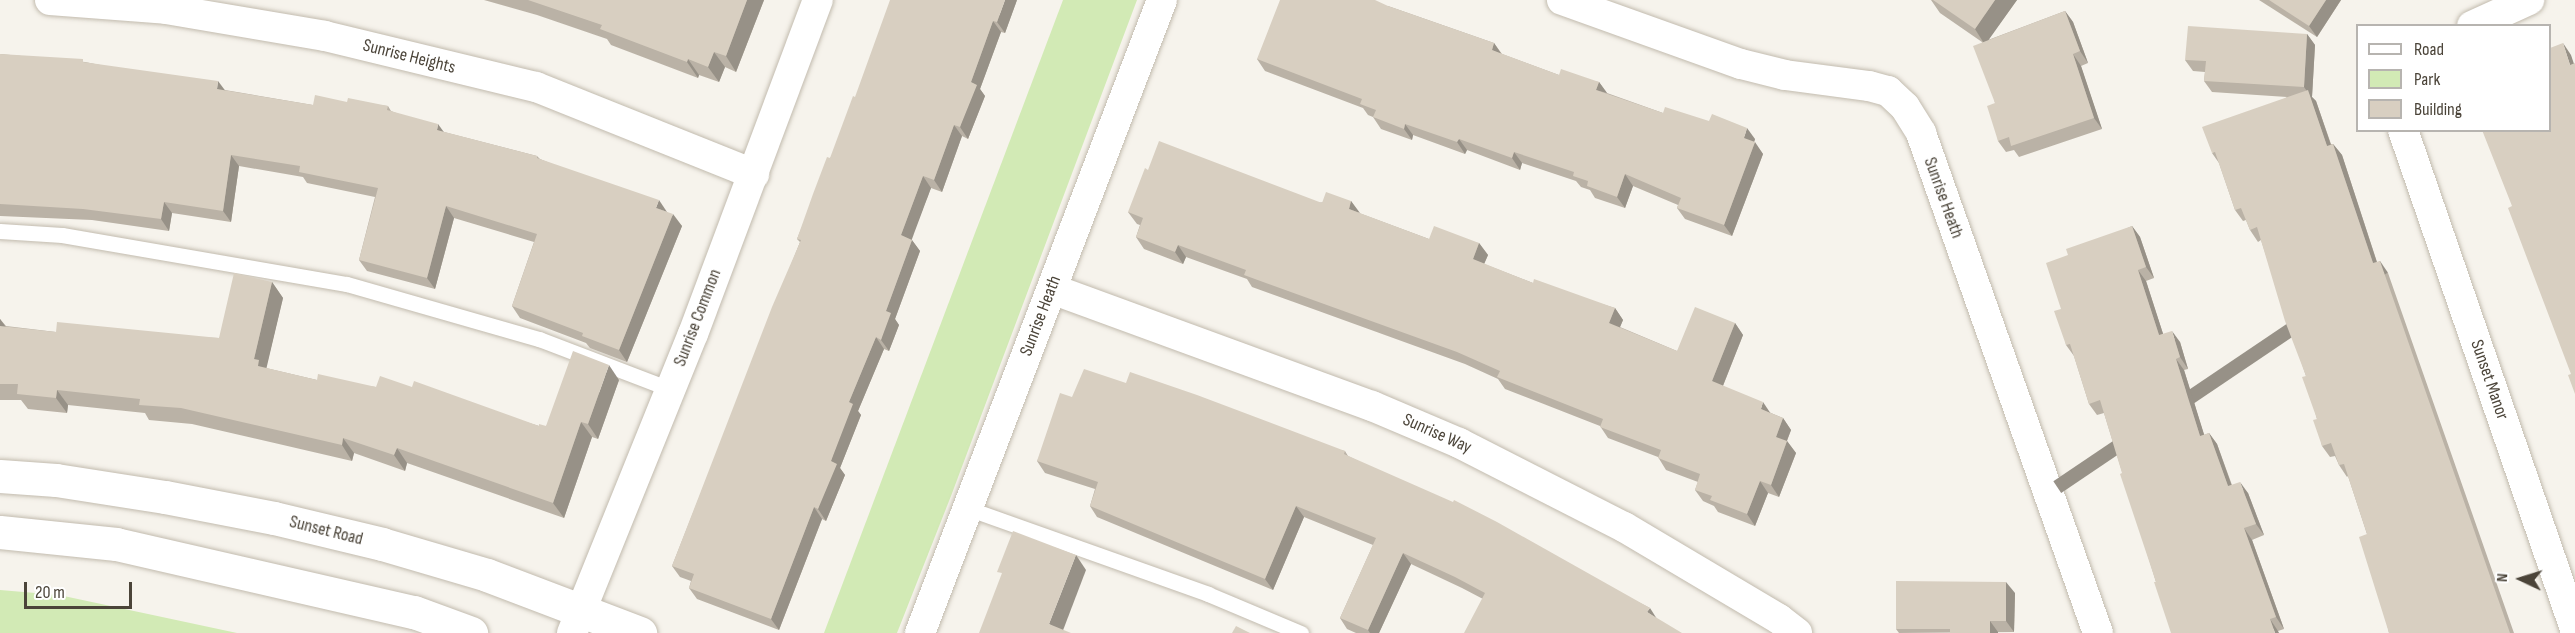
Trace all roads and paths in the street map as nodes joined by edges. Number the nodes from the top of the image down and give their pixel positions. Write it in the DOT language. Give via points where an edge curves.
graph roads {
  1 [pos="50,0"];
  2 [pos="818,0"];
  3 [pos="1162,0"];
  4 [pos="1562,0"];
  5 [pos="2529,0"];
  6 [pos="2476,24"];
  7 [pos="2404,132"];
  8 [pos="754,174"];
  9 [pos="0,231"];
  10 [pos="1052,289"];
  11 [pos="670,389"];
  12 [pos="0,476"];
  13 [pos="967,508"];
  14 [pos="0,532"];
  15 [pos="576,622"];
  16 [pos="2575,629"];
  17 [pos="471,633"];
  18 [pos="640,633"];
  19 [pos="920,633"];
  20 [pos="1301,633"];
  21 [pos="1797,633"];
  22 [pos="2098,633"];
  1 -- 8 [label="street, Sunrise Heights" via="165,9 325,36 536,87"];
  2 -- 8 [label="street, Sunrise Common"];
  3 -- 10 [label="street, Sunrise Heath"];
  4 -- 22 [label="street, Sunrise Heath" via="1741,64 1796,78 1888,91 1905,107 1920,134"];
  5 -- 6 [label="street"];
  7 -- 16 [label="street, Sunset Manor"];
  8 -- 11 [label="street, Sunrise Common"];
  9 -- 11 [label="lane" via="62,236 347,284 539,339"];
  10 -- 13 [label="street, Sunrise Heath"];
  10 -- 21 [label="street, Sunrise Way" via="1372,406 1460,443 1624,527"];
  11 -- 15 [label="street, Sunrise Common"];
  12 -- 15 [label="street, Sunset Road" via="56,480 165,497 382,544 488,575"];
  13 -- 19 [label="street, Sunrise Heath"];
  13 -- 20 [label="lane" via="1208,594"];
  14 -- 17 [label="street" via="116,544 414,612"];
  15 -- 18 [label="street, Sunset Road"];
}
